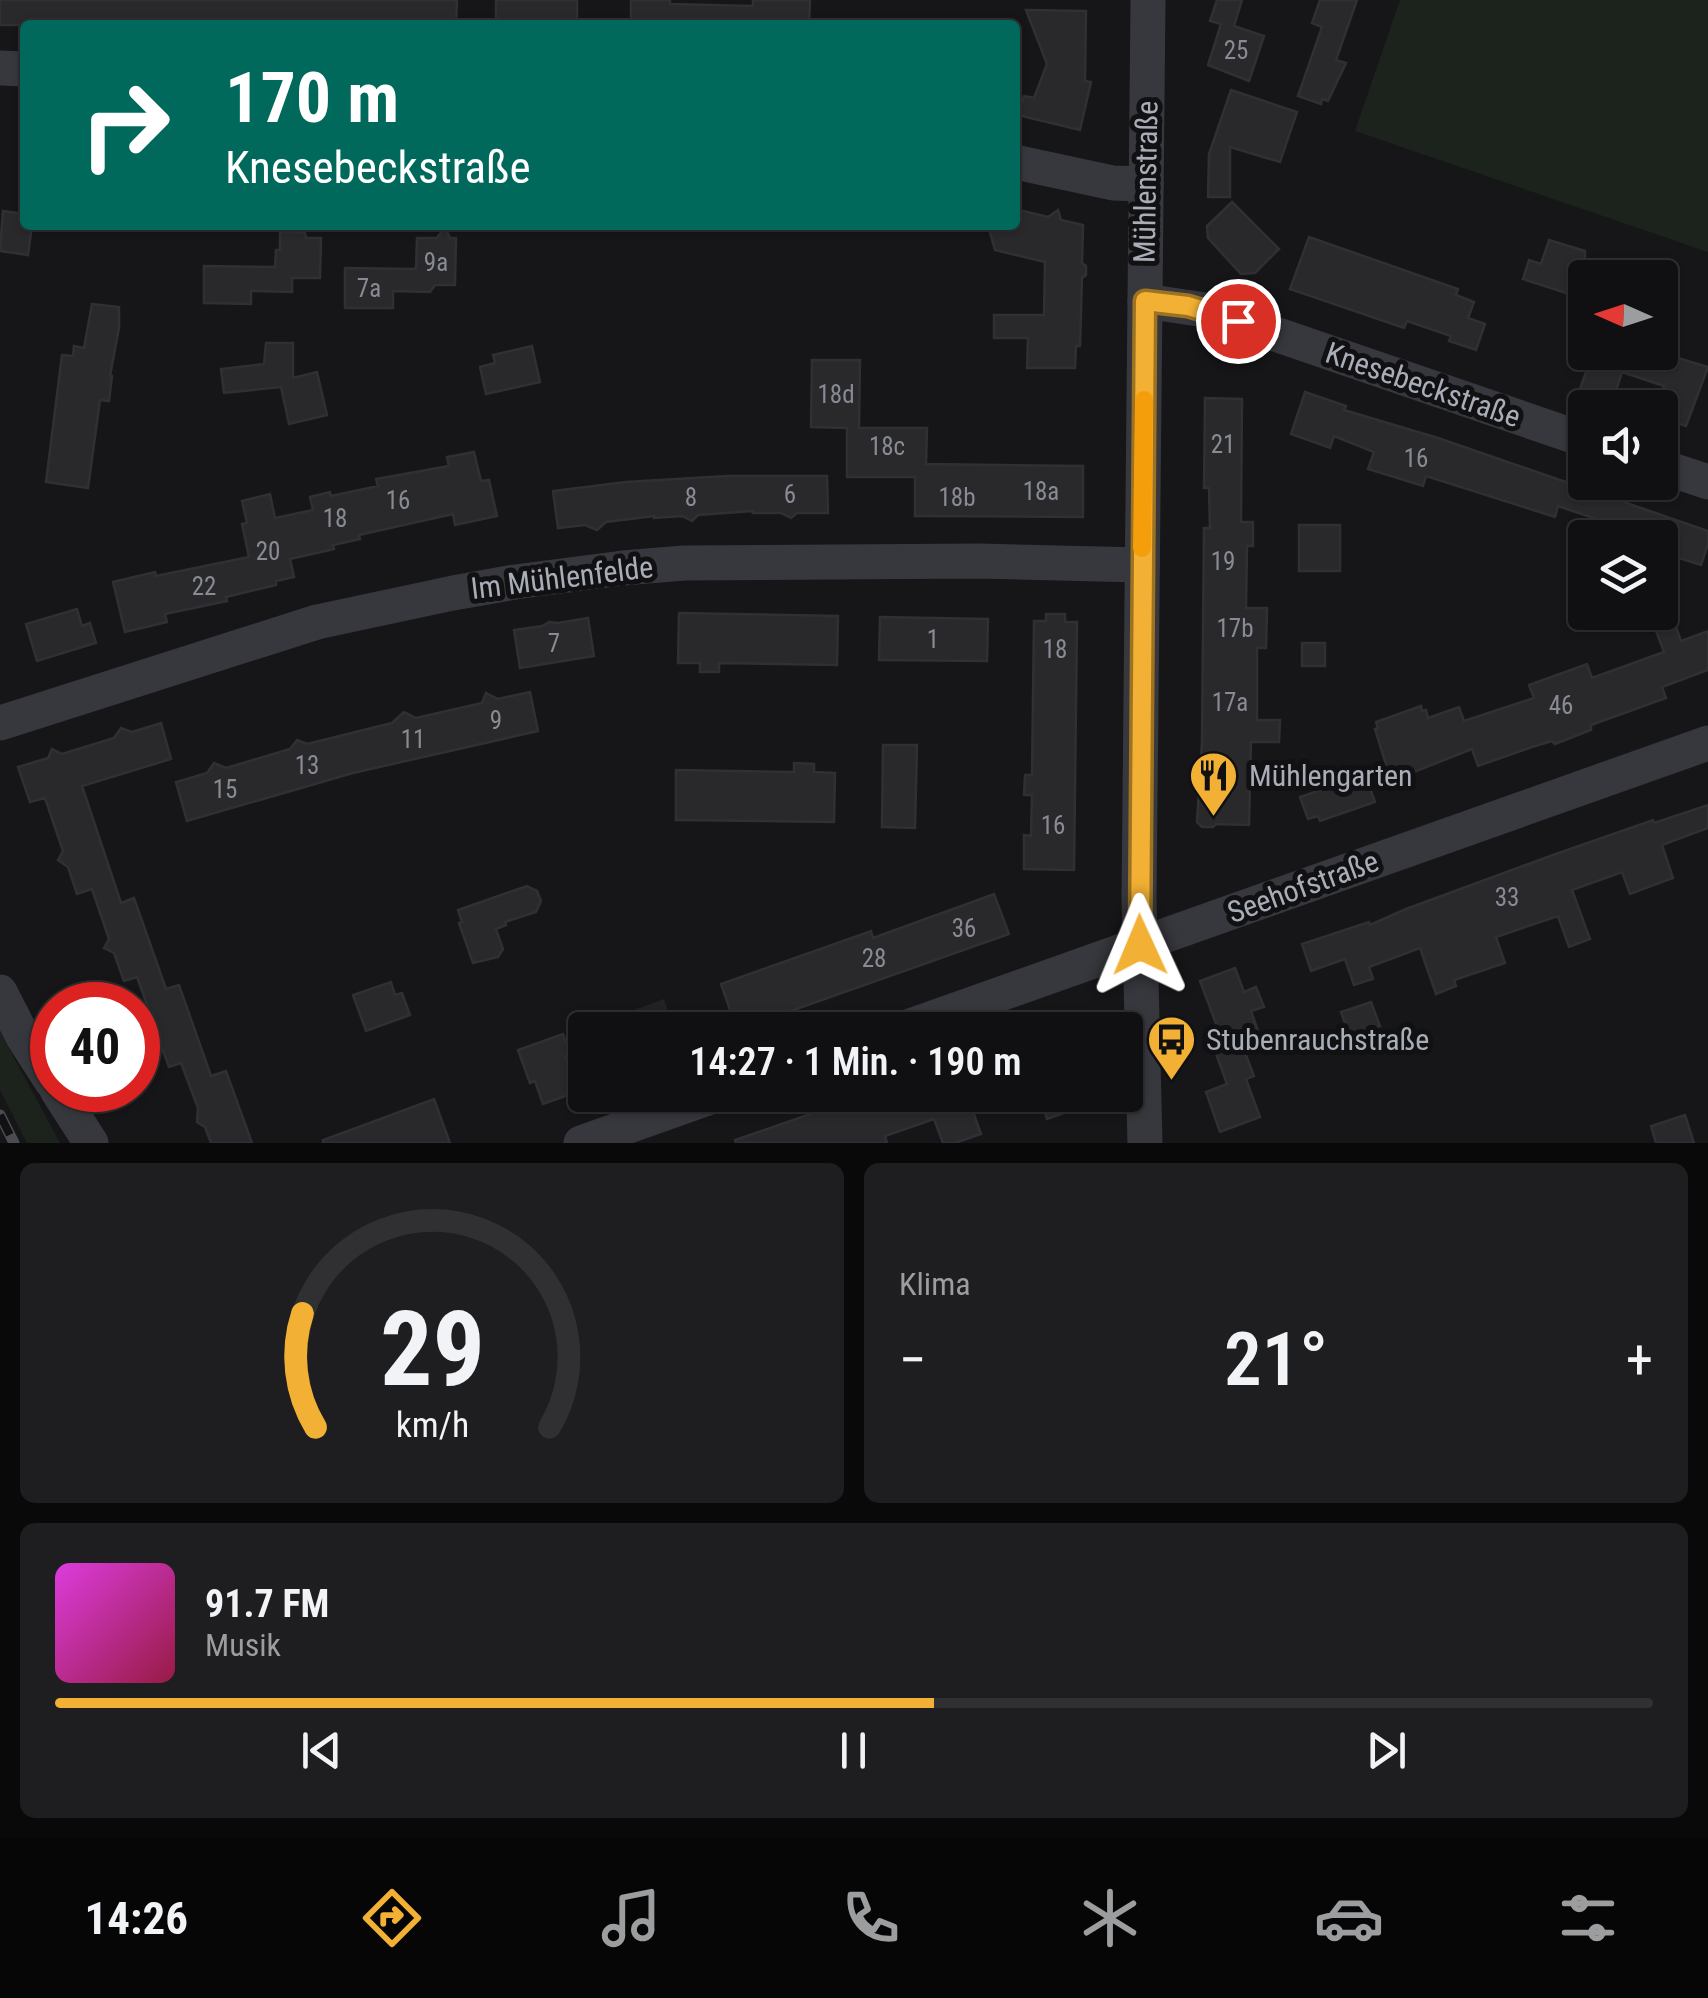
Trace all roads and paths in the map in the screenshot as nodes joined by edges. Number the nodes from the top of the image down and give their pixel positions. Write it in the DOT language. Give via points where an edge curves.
graph roads {
  1 [pos="1148,0"];
  2 [pos="1020,163"];
  3 [pos="1146,184"];
  4 [pos="1145,301"];
  5 [pos="1568,434"];
  6 [pos="1678,472"];
  7 [pos="1708,482"];
  8 [pos="1142,565"];
  9 [pos="0,722"];
  10 [pos="1708,743"];
  11 [pos="1140,945"];
  12 [pos="0,992"];
  13 [pos="949,1012"];
  14 [pos="30,1048"];
  15 [pos="71,1112"];
  16 [pos="668,1112"];
  17 [pos="91,1143"];
  18 [pos="581,1143"];
  19 [pos="1146,1143"];
  1 -- 3 [label="street, Mühlenstraße"];
  2 -- 3 [label="street" via="1112,184"];
  3 -- 4 [label="street, Mühlenstraße"];
  4 -- 5 [label="street, Knesebeckstraße" via="1205,310"];
  4 -- 8 [label="street, Mühlenstraße"];
  6 -- 7 [label="street"];
  8 -- 9 [label="street, Im Mühlenfelde" via="776,561 551,577 316,622"];
  8 -- 11 [label="street, Mühlenstraße"];
  10 -- 11 [label="street, Seehofstraße"];
  11 -- 13 [label="street, Seehofstraße"];
  11 -- 19 [label="street, Mühlenstraße"];
  12 -- 14 [label="street"];
  15 -- 17 [label="street"];
  16 -- 18 [label="street"];
}
